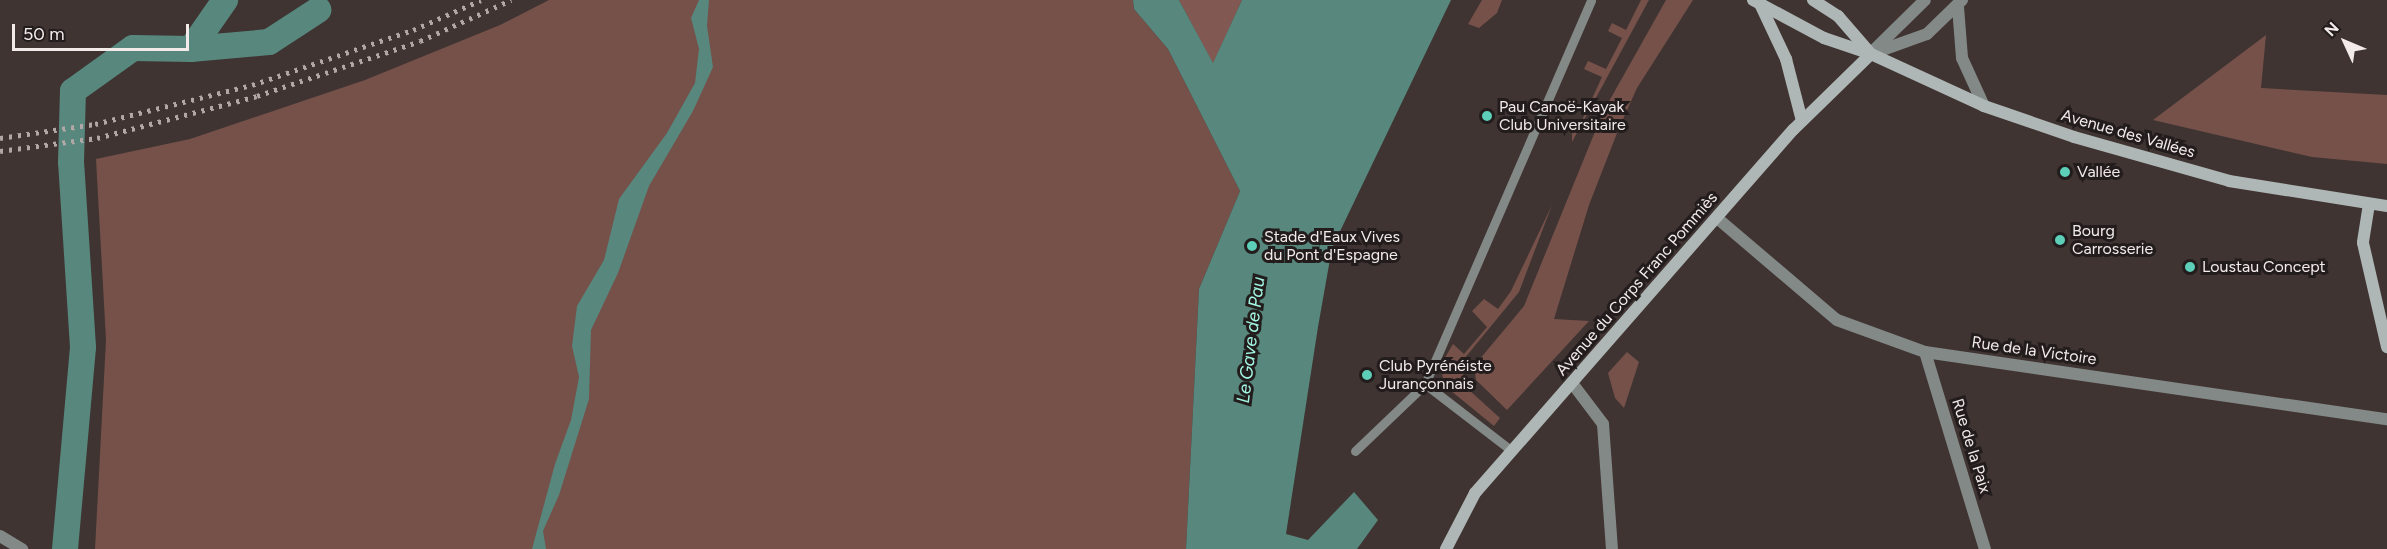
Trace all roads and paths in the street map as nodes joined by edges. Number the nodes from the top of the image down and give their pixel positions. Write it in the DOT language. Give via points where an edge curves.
graph roads {
  1 [pos="1591,0"];
  2 [pos="1813,0"];
  3 [pos="1924,0"];
  4 [pos="1757,3"];
  5 [pos="1960,3"];
  6 [pos="1871,54"];
  7 [pos="1984,106"];
  8 [pos="1802,121"];
  9 [pos="2369,204"];
  10 [pos="2387,206"];
  11 [pos="1717,218"];
  12 [pos="2387,347"];
  13 [pos="1925,352"];
  14 [pos="1572,383"];
  15 [pos="1425,384"];
  16 [pos="2387,419"];
  17 [pos="1355,451"];
  18 [pos="1512,451"];
  19 [pos="0,536"];
  20 [pos="22,549"];
  21 [pos="1446,549"];
  22 [pos="1612,549"];
  23 [pos="1985,549"];
  1 -- 15 [label="lane"];
  2 -- 6 [label="main road, Avenue des Vallées" via="1838,16"];
  3 -- 6 [label="street"];
  4 -- 6 [label="main road, Avenue des Vallées" via="1824,38"];
  4 -- 8 [label="main road" via="1786,59"];
  5 -- 6 [label="street" via="1927,34"];
  5 -- 7 [label="street" via="1962,58"];
  6 -- 7 [label="main road, Avenue des Vallées"];
  6 -- 8 [label="main road, Avenue du Corps Franc Pommiès"];
  7 -- 9 [label="main road, Avenue des Vallées" via="2229,181"];
  8 -- 11 [label="main road, Avenue du Corps Franc Pommiès"];
  9 -- 10 [label="main road, Avenue des Vallées"];
  9 -- 12 [label="main road" via="2363,243"];
  11 -- 13 [label="street, Rue de la Victoire" via="1837,320"];
  11 -- 14 [label="main road, Avenue du Corps Franc Pommiès"];
  13 -- 16 [label="street, Rue de la Victoire"];
  13 -- 23 [label="street, Rue de la Paix"];
  14 -- 18 [label="main road, Avenue du Corps Franc Pommiès"];
  14 -- 22 [label="street" via="1603,424"];
  15 -- 17 [label="lane"];
  15 -- 18 [label="lane"];
  18 -- 21 [label="main road, Avenue du Corps Franc Pommiès" via="1475,493"];
  19 -- 20 [label="street"];
}
